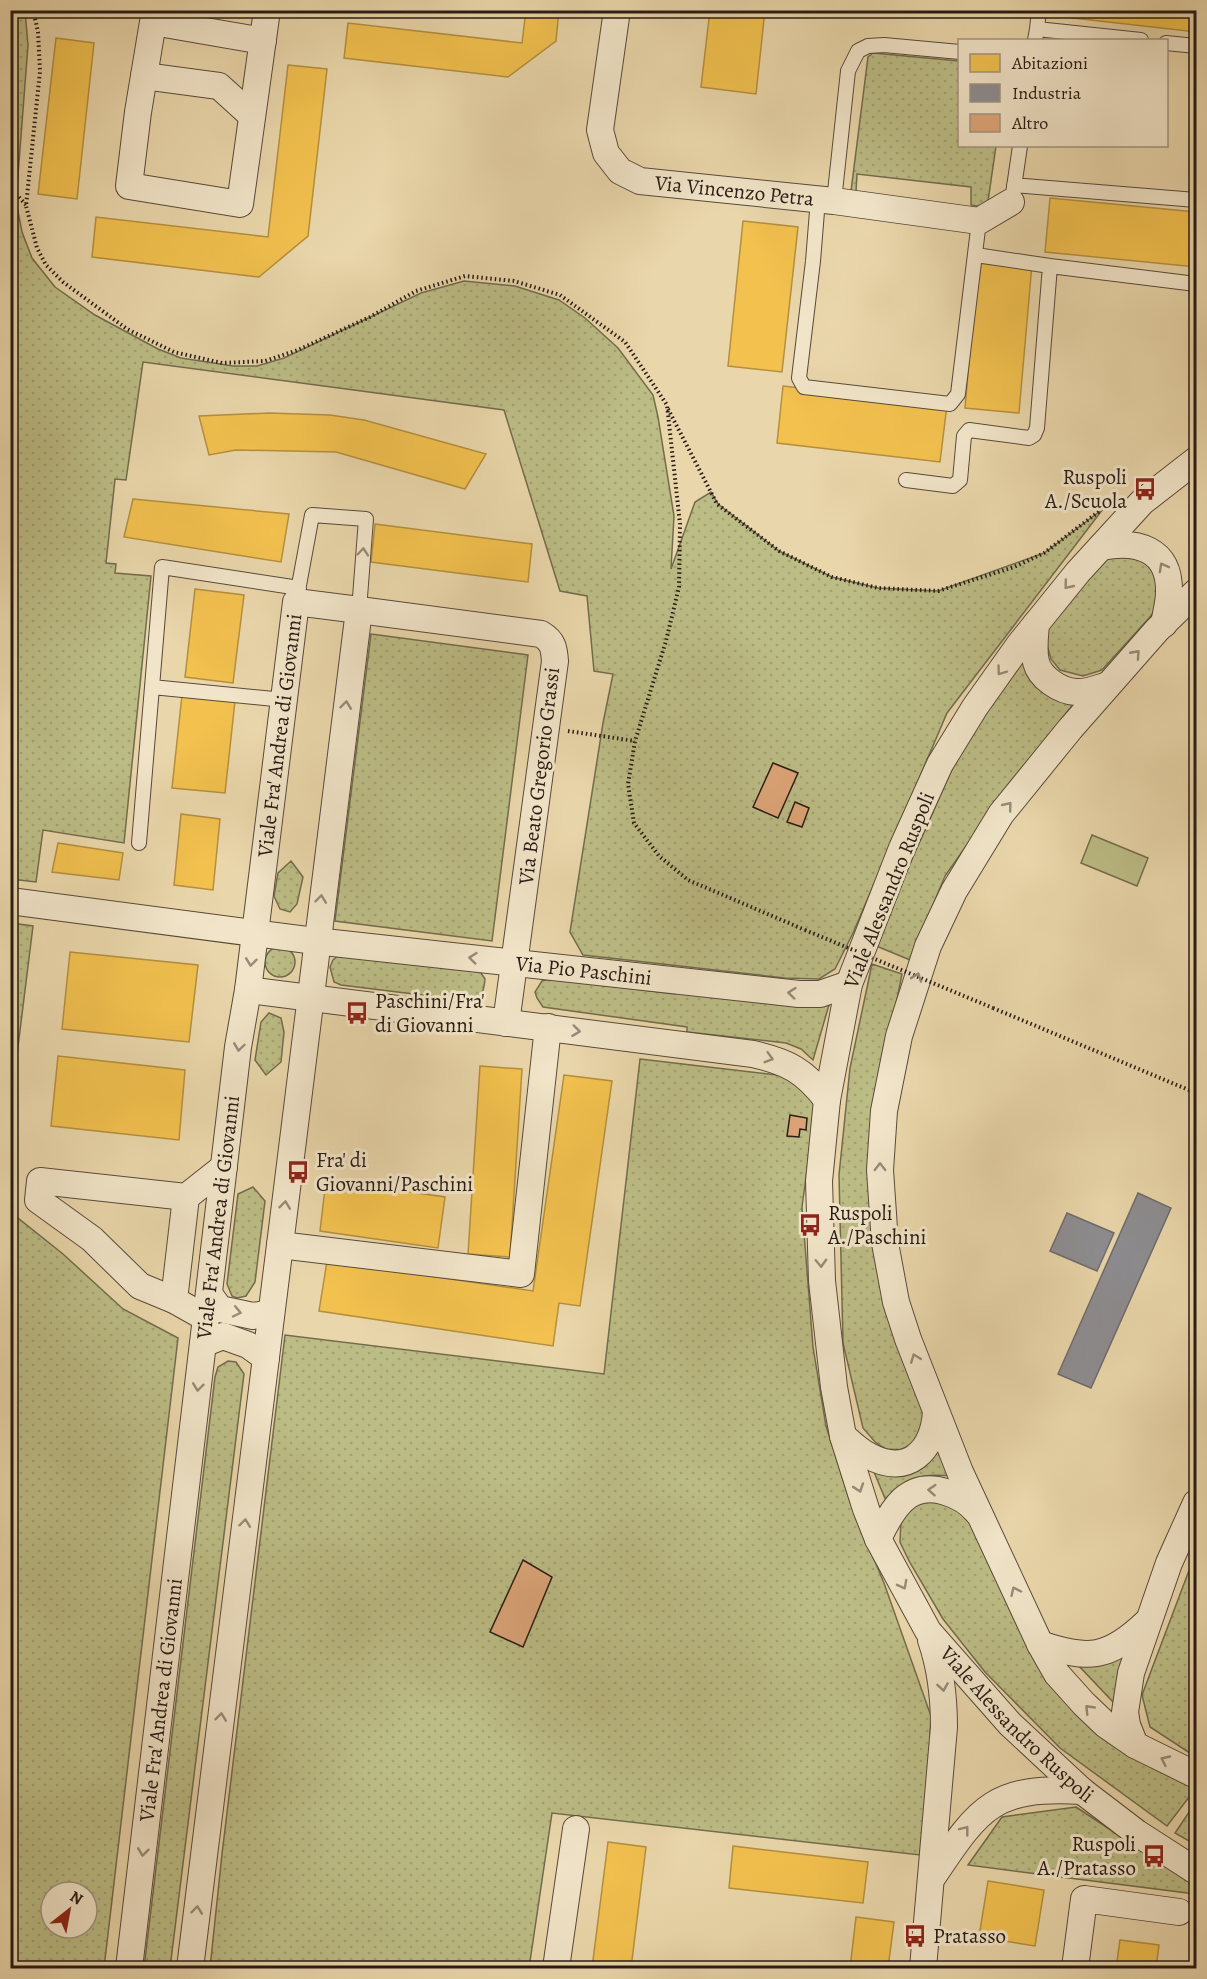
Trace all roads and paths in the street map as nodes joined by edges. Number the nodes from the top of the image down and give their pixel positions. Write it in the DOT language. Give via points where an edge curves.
graph roads {
  1 [pos="33,10"];
  2 [pos="267,10"];
  3 [pos="616,10"];
  4 [pos="1039,10"];
  5 [pos="1036,35"];
  6 [pos="1120,39"];
  7 [pos="262,41"];
  8 [pos="1168,43"];
  9 [pos="1197,46"];
  10 [pos="958,52"];
  11 [pos="144,76"];
  12 [pos="252,116"];
  13 [pos="1020,147"];
  14 [pos="10,187"];
  15 [pos="1013,194"];
  16 [pos="826,200"];
  17 [pos="1197,200"];
  18 [pos="26,206"];
  19 [pos="979,221"];
  20 [pos="976,255"];
  21 [pos="1050,266"];
  22 [pos="1197,284"];
  23 [pos="667,405"];
  24 [pos="1197,460"];
  25 [pos="906,480"];
  26 [pos="1103,509"];
  27 [pos="1101,547"];
  28 [pos="1197,592"];
  29 [pos="298,595"];
  30 [pos="359,610"];
  31 [pos="1036,624"];
  32 [pos="1164,624"];
  33 [pos="1108,685"];
  34 [pos="152,687"];
  35 [pos="284,700"];
  36 [pos="546,727"];
  37 [pos="635,741"];
  38 [pos="138,843"];
  39 [pos="10,901"];
  40 [pos="255,934"];
  41 [pos="315,941"];
  42 [pos="514,962"];
  43 [pos="849,984"];
  44 [pos="248,990"];
  45 [pos="310,999"];
  46 [pos="506,1023"];
  47 [pos="548,1027"];
  48 [pos="1197,1094"];
  49 [pos="827,1100"];
  50 [pos="224,1167"];
  51 [pos="186,1197"];
  52 [pos="280,1245"];
  53 [pos="174,1300"];
  54 [pos="208,1306"];
  55 [pos="271,1312"];
  56 [pos="203,1344"];
  57 [pos="266,1358"];
  58 [pos="936,1412"];
  59 [pos="843,1436"];
  60 [pos="1197,1503"];
  61 [pos="981,1517"];
  62 [pos="878,1539"];
  63 [pos="1148,1620"];
  64 [pos="928,1631"];
  65 [pos="1040,1644"];
  66 [pos="1135,1745"];
  67 [pos="1197,1775"];
  68 [pos="1083,1791"];
  69 [pos="576,1829"];
  70 [pos="1197,1871"];
  71 [pos="932,1878"];
  72 [pos="1179,1912"];
  73 [pos="129,1968"];
  74 [pos="190,1968"];
  75 [pos="556,1968"];
  76 [pos="923,1968"];
  77 [pos="1074,1968"];
  1 -- 18 [label="path" via="39,32 40,71"];
  2 -- 7 [label="street"];
  3 -- 16 [label="street, Via Vincenzo Petra" via="600,130 606,153 620,171 640,181"];
  4 -- 5 [label="lane"];
  5 -- 6 [label="lane"];
  7 -- 11 [label="street" via="153,22"];
  7 -- 12 [label="street"];
  8 -- 9 [label="lane"];
  10 -- 16 [label="lane" via="884,45 858,51 848,70"];
  11 -- 12 [label="street" via="219,86"];
  11 -- 12 [label="street" via="129,186 240,204"];
  13 -- 15 [label="lane"];
  14 -- 18 [label="path"];
  15 -- 17 [label="lane"];
  15 -- 19 [label="street"];
  16 -- 19 [label="street, Via Vincenzo Petra"];
  16 -- 20 [label="lane" via="813,261 799,378 804,387 950,404 958,394"];
  18 -- 23 [label="path" via="37,248 46,265 63,282 127,329 174,352 222,363 265,361 298,350 416,291 465,276 514,281 560,295 625,342"];
  19 -- 20 [label="lane"];
  20 -- 21 [label="lane"];
  21 -- 22 [label="lane"];
  21 -- 25 [label="lane" via="1034,435 1029,438 969,430 964,436 957,484"];
  23 -- 26 [label="path" via="717,504 779,551 832,577 878,588 938,591 1014,567 1044,553"];
  23 -- 37 [label="path" via="680,524 679,587"];
  24 -- 27 [label="street, Viale Alessandro Ruspoli" via="1142,502"];
  27 -- 31 [label="street, Viale Alessandro Ruspoli, one-way"];
  32 -- 27 [label="street, one-way" via="1169,581 1157,557 1135,545"];
  28 -- 32 [label="street"];
  29 -- 30 [label="street, Viale Fra' Andrea di Giovanni"];
  30 -- 29 [label="lane, one-way" via="366,519 312,515"];
  29 -- 34 [label="lane" via="162,567"];
  29 -- 35 [label="street, Viale Fra' Andrea di Giovanni"];
  30 -- 36 [label="street, Via Beato Gregorio Grassi" via="541,634 549,639 555,661"];
  41 -- 30 [label="street, one-way"];
  31 -- 33 [label="street" via="1035,660 1044,676 1077,692"];
  31 -- 43 [label="street, Viale Alessandro Ruspoli, one-way" via="975,707 940,764 902,848"];
  33 -- 32 [label="street, one-way"];
  58 -- 33 [label="street, one-way" via="896,1302 881,1208 883,1120 899,1036 928,946 961,878 1001,814"];
  34 -- 35 [label="lane"];
  34 -- 38 [label="lane"];
  35 -- 40 [label="street, Viale Fra' Andrea di Giovanni"];
  36 -- 37 [label="path"];
  36 -- 42 [label="street, Via Beato Gregorio Grassi"];
  37 -- 48 [label="path, bridge" via="628,784 634,823 659,856 688,880"];
  39 -- 40 [label="street, Via Pio Paschini"];
  40 -- 41 [label="street, Via Pio Paschini"];
  40 -- 44 [label="street, Viale Fra' Andrea di Giovanni, one-way"];
  42 -- 41 [label="street, Via Pio Paschini, one-way"];
  41 -- 45 [label="street"];
  43 -- 42 [label="street, Via Pio Paschini, one-way" via="820,994 799,994"];
  42 -- 46 [label="street, Via Beato Gregorio Grassi"];
  43 -- 49 [label="street, Viale Alessandro Ruspoli"];
  44 -- 45 [label="street"];
  44 -- 50 [label="street, Viale Fra' Andrea di Giovanni, one-way"];
  45 -- 46 [label="street"];
  52 -- 45 [label="street, one-way"];
  46 -- 47 [label="street"];
  47 -- 49 [label="street, one-way" via="762,1056 801,1072"];
  47 -- 52 [label="street" via="521,1274"];
  49 -- 59 [label="street, Viale Alessandro Ruspoli, one-way" via="819,1181 822,1281"];
  50 -- 51 [label="street"];
  50 -- 54 [label="street, Viale Fra' Andrea di Giovanni"];
  51 -- 53 [label="street"];
  51 -- 53 [label="street" via="39,1181 38,1200 92,1239 140,1286"];
  52 -- 55 [label="street"];
  53 -- 54 [label="street"];
  54 -- 55 [label="street, one-way" via="253,1316"];
  54 -- 56 [label="street, Viale Fra' Andrea di Giovanni"];
  55 -- 57 [label="street"];
  56 -- 57 [label="street" via="224,1336 248,1345"];
  56 -- 73 [label="street, Viale Fra' Andrea di Giovanni, one-way"];
  74 -- 57 [label="street, one-way"];
  58 -- 59 [label="street" via="934,1432 927,1446 904,1462 878,1460"];
  58 -- 61 [label="street"];
  59 -- 62 [label="street, Viale Alessandro Ruspoli, one-way"];
  60 -- 63 [label="street"];
  61 -- 62 [label="street, one-way" via="969,1503 952,1494 920,1489 899,1503"];
  65 -- 61 [label="street, one-way"];
  62 -- 64 [label="street, Viale Alessandro Ruspoli, one-way"];
  63 -- 65 [label="street" via="1123,1643 1097,1653 1069,1653"];
  63 -- 66 [label="street" via="1125,1704 1127,1725"];
  64 -- 68 [label="street, Viale Alessandro Ruspoli" via="988,1701"];
  64 -- 71 [label="street, one-way" via="944,1697"];
  66 -- 65 [label="street, one-way" via="1084,1704 1057,1674"];
  67 -- 66 [label="street, one-way"];
  68 -- 70 [label="street, Viale Alessandro Ruspoli" via="1137,1833"];
  71 -- 68 [label="street, one-way" via="968,1826 993,1804 1013,1795 1042,1790"];
  69 -- 75 [label="street"];
  71 -- 76 [label="street"];
  72 -- 77 [label="street" via="1084,1899"];
}
